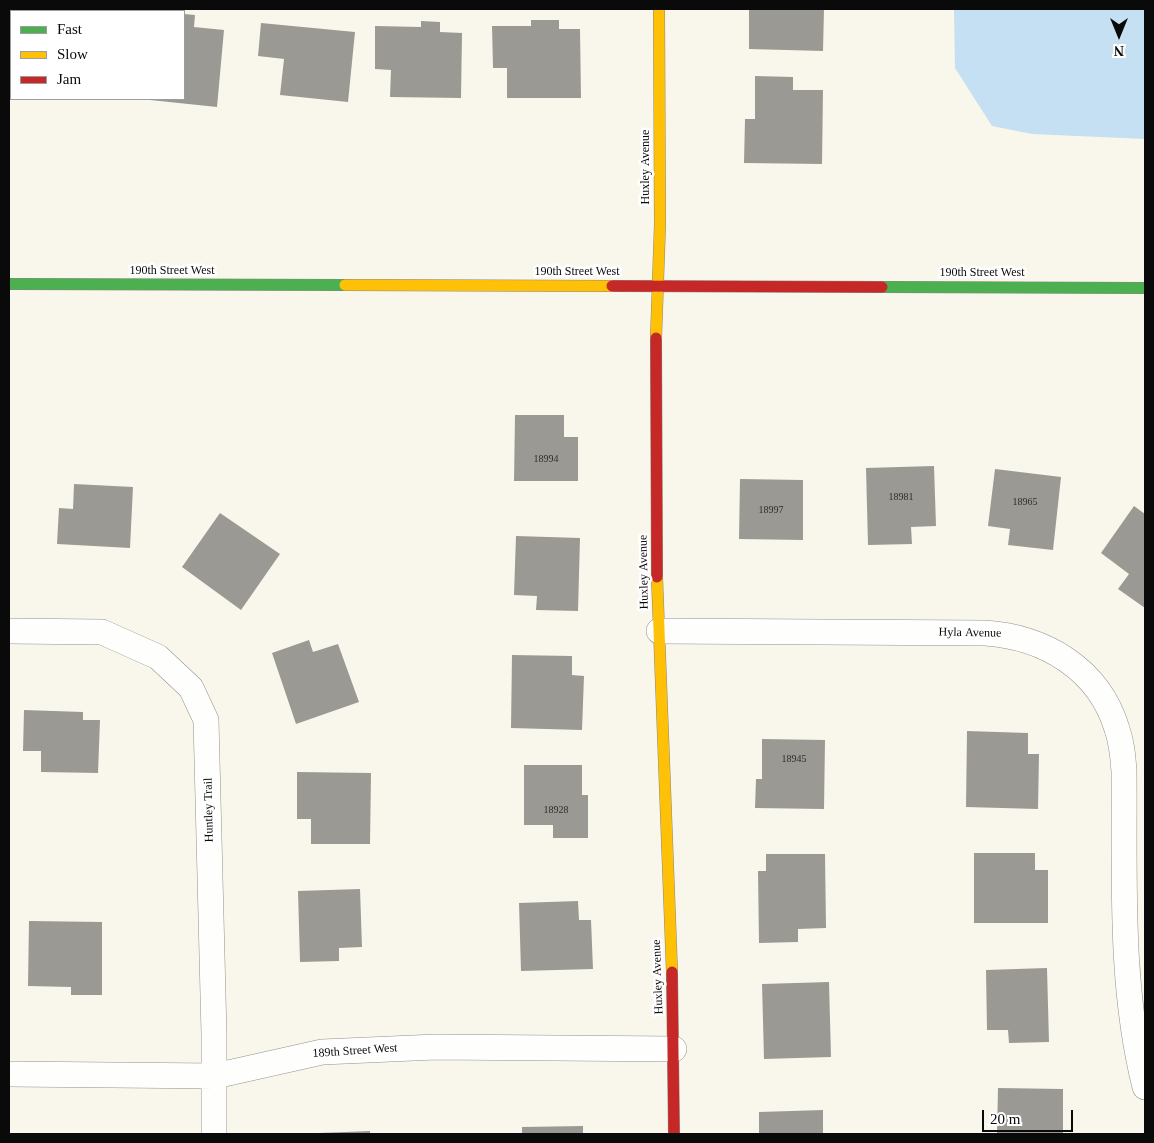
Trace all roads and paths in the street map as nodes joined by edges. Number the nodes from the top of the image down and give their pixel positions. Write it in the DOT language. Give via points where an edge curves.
graph roads {
  1 [pos="659,9"];
  2 [pos="9,284"];
  3 [pos="658,286"];
  4 [pos="1145,288"];
  5 [pos="9,631"];
  6 [pos="659,631"];
  7 [pos="674,1048"];
  8 [pos="9,1074"];
  9 [pos="214,1076"];
  10 [pos="1145,1087"];
  11 [pos="214,1134"];
  12 [pos="674,1134"];
  1 -- 3 [label="street, Huxley Avenue"];
  2 -- 3 [label="street, 190th Street West"];
  3 -- 4 [label="street, 190th Street West"];
  3 -- 6 [label="street, Huxley Avenue" via="656,471"];
  5 -- 9 [label="street, Huntley Trail" via="102,632 158,658 191,688 206,720"];
  6 -- 7 [label="street, Huxley Avenue"];
  6 -- 10 [label="street, Hyla Avenue" via="1007,634 1048,648 1083,673 1109,708 1122,750 1127,975 1132,1023"];
  7 -- 9 [label="street, 189th Street West" via="436,1046 322,1052"];
  7 -- 12 [label="street, Huxley Avenue"];
  8 -- 9 [label="street, 189th Street West"];
  9 -- 11 [label="street, Huntley Trail"];
}
